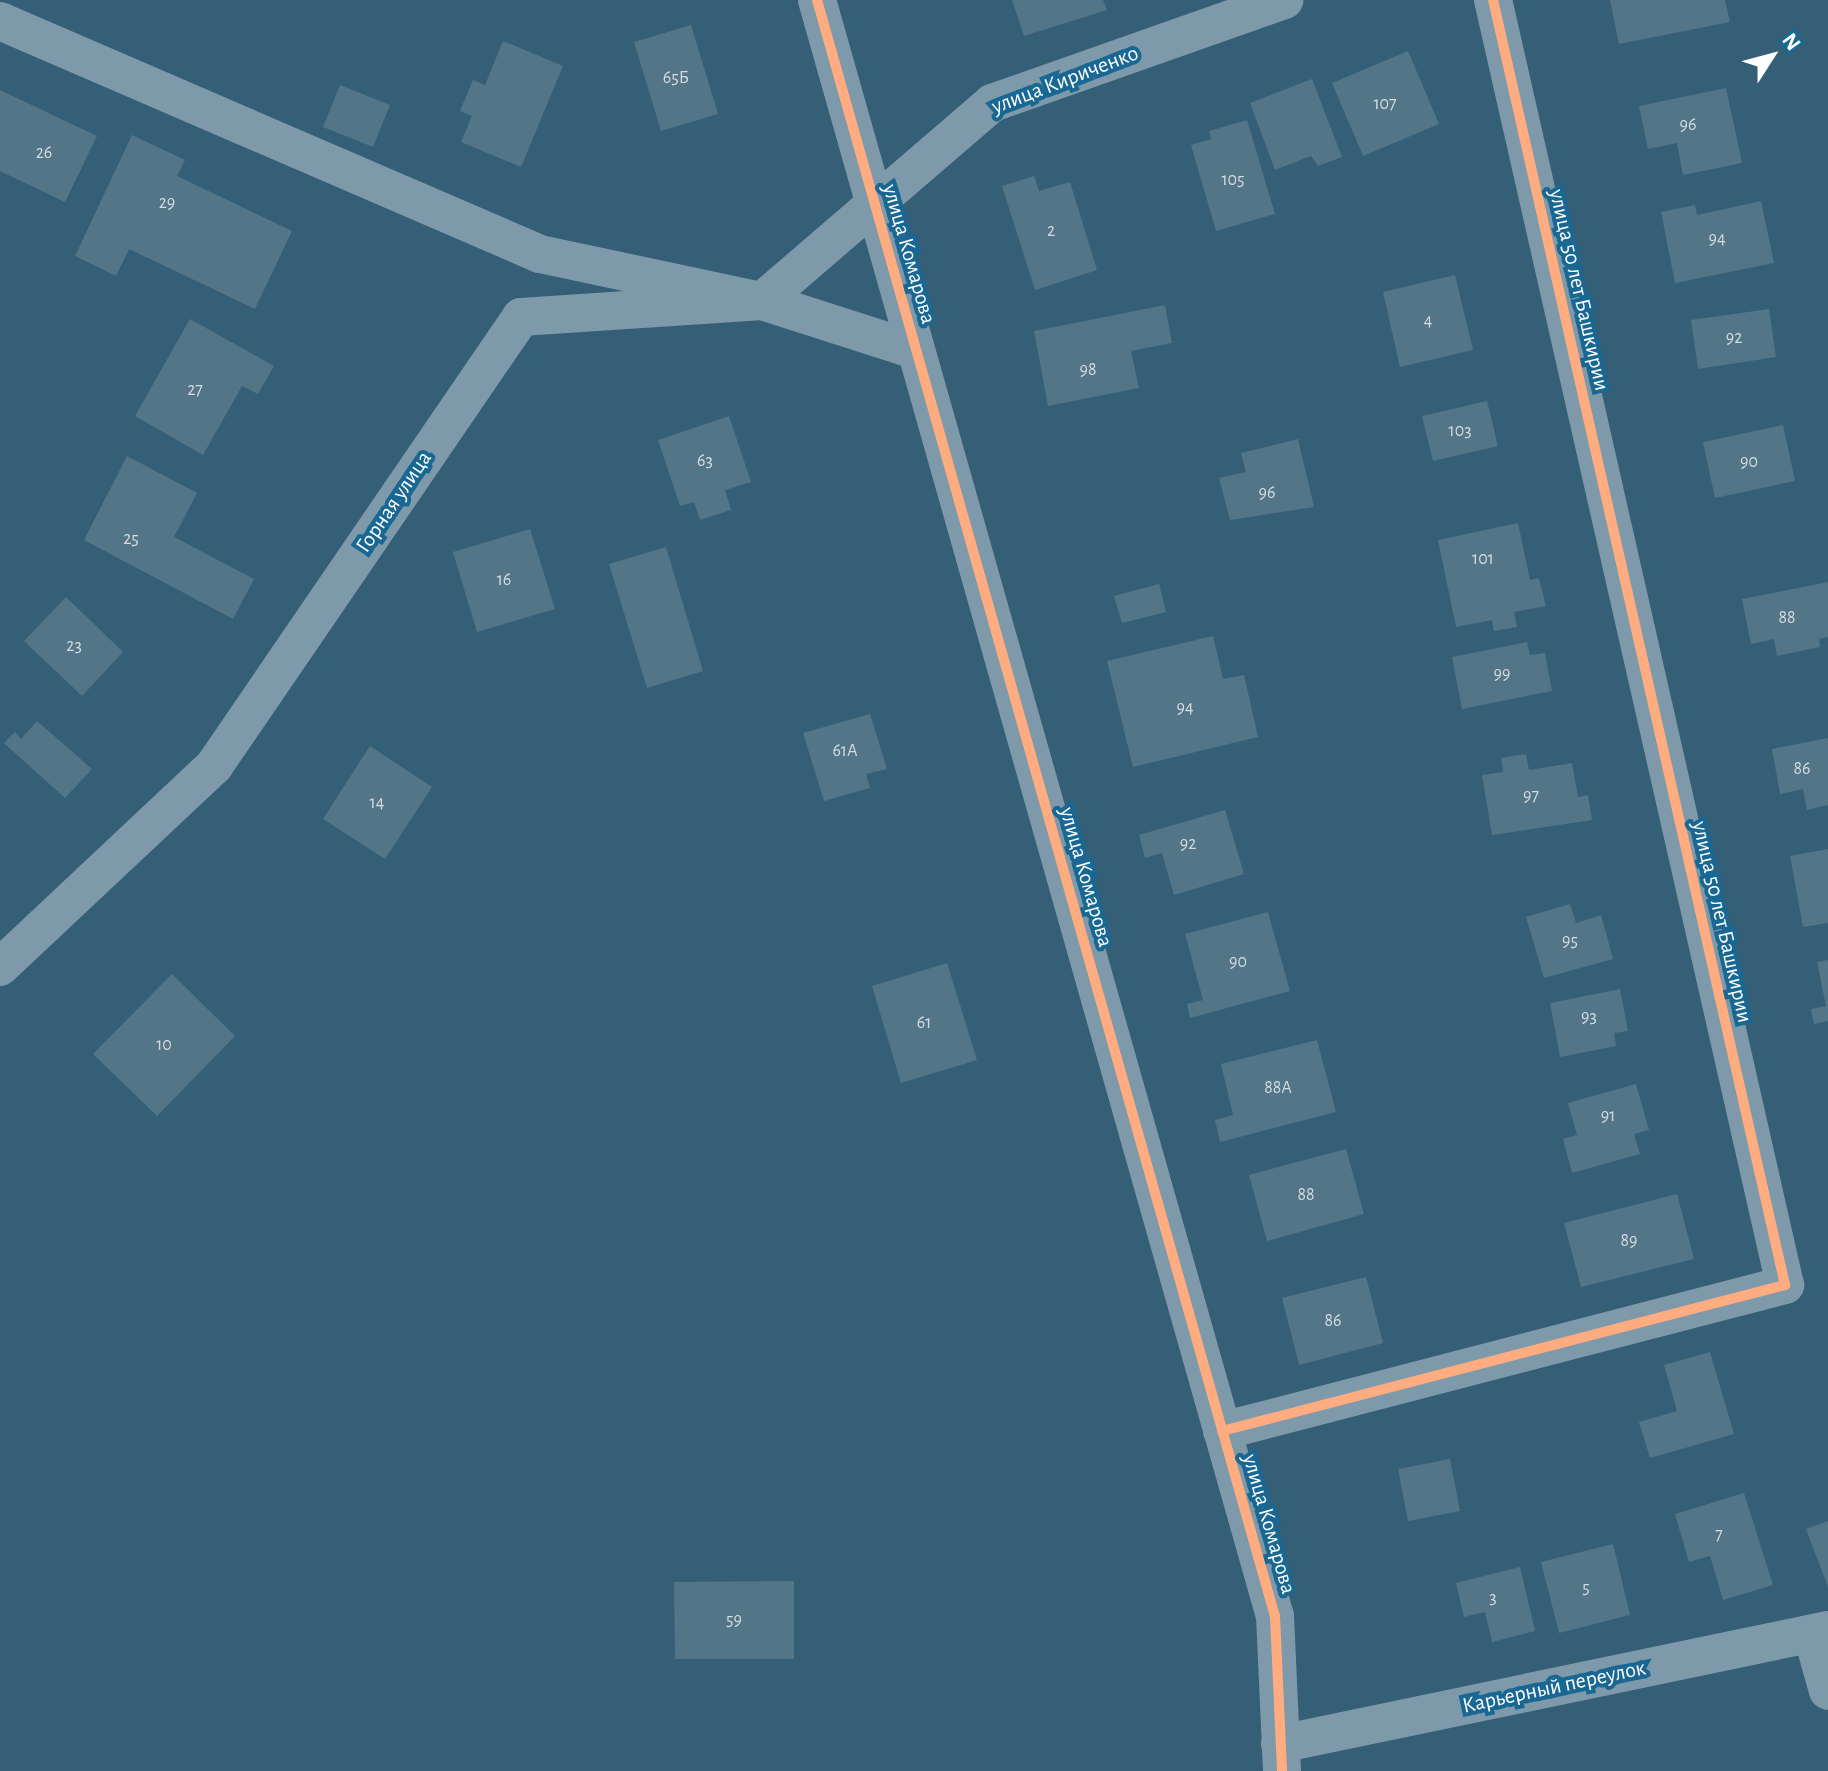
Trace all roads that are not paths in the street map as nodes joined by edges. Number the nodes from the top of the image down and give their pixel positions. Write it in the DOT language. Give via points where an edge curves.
graph roads {
  1 [pos="817,0"];
  2 [pos="1284,0"];
  3 [pos="1493,0"];
  4 [pos="0,21"];
  5 [pos="874,206"];
  6 [pos="762,301"];
  7 [pos="915,350"];
  8 [pos="0,967"];
  9 [pos="1222,1431"];
  10 [pos="1820,1632"];
  11 [pos="1828,1691"];
  12 [pos="1281,1758"];
  1 -- 5 [label="street, улица Комарова"];
  2 -- 5 [label="street, улица Кириченко" via="992,103"];
  3 -- 9 [label="street, улица 50 лет Башкирии" via="1785,1285"];
  4 -- 6 [label="street" via="540,254"];
  5 -- 6 [label="street"];
  5 -- 7 [label="street, улица Комарова"];
  6 -- 7 [label="street"];
  6 -- 8 [label="street, Горная улица" via="521,317 214,766"];
  7 -- 9 [label="street, улица Комарова"];
  9 -- 12 [label="street, улица Комарова" via="1275,1616"];
  10 -- 11 [label="street"];
  10 -- 12 [label="street, Карьерный переулок"];
}
